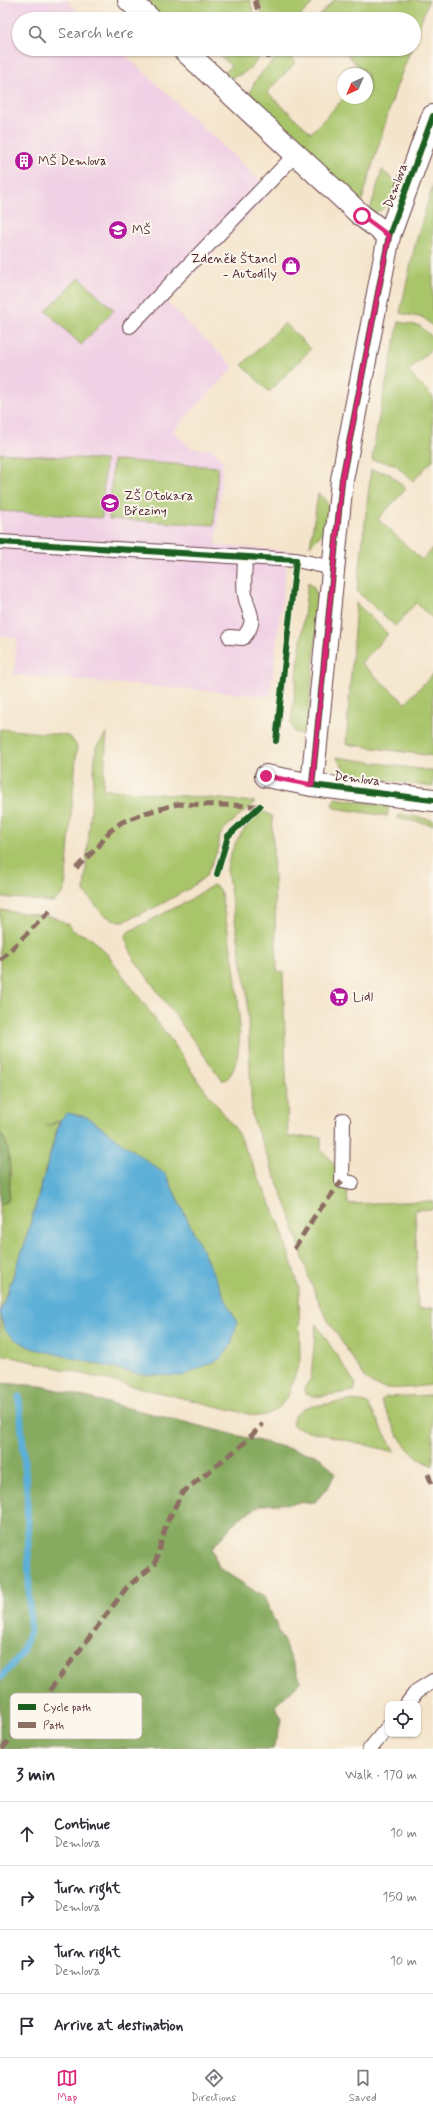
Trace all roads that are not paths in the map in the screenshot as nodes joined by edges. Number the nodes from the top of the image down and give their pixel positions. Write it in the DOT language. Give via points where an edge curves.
graph roads {
  1 [pos="129,0"];
  2 [pos="142,12"];
  3 [pos="190,56"];
  4 [pos="433,116"];
  5 [pos="295,154"];
  6 [pos="389,236"];
  7 [pos="130,326"];
  8 [pos="0,542"];
  9 [pos="245,557"];
  10 [pos="333,568"];
  11 [pos="230,637"];
  12 [pos="266,776"];
  13 [pos="312,785"];
  14 [pos="433,800"];
  15 [pos="343,1120"];
  16 [pos="352,1183"];
  17 [pos="433,1681"];
  18 [pos="409,1701"];
  19 [pos="385,1731"];
  20 [pos="370,1749"];
  1 -- 2 [label="street"];
  3 -- 5 [label="street"];
  4 -- 6 [label="street, Demlova"];
  5 -- 6 [label="street" via="362,216"];
  5 -- 7 [label="lane"];
  6 -- 10 [label="street, Demlova" via="342,480"];
  8 -- 9 [label="lane"];
  9 -- 10 [label="lane" via="296,560"];
  9 -- 11 [label="lane" via="245,595 252,616 248,632 243,638"];
  10 -- 13 [label="street, Demlova"];
  12 -- 13 [label="street, Demlova"];
  13 -- 14 [label="street, Demlova"];
  15 -- 16 [label="lane" via="342,1181"];
  17 -- 18 [label="lane" via="417,1691"];
  19 -- 20 [label="lane"];
}
